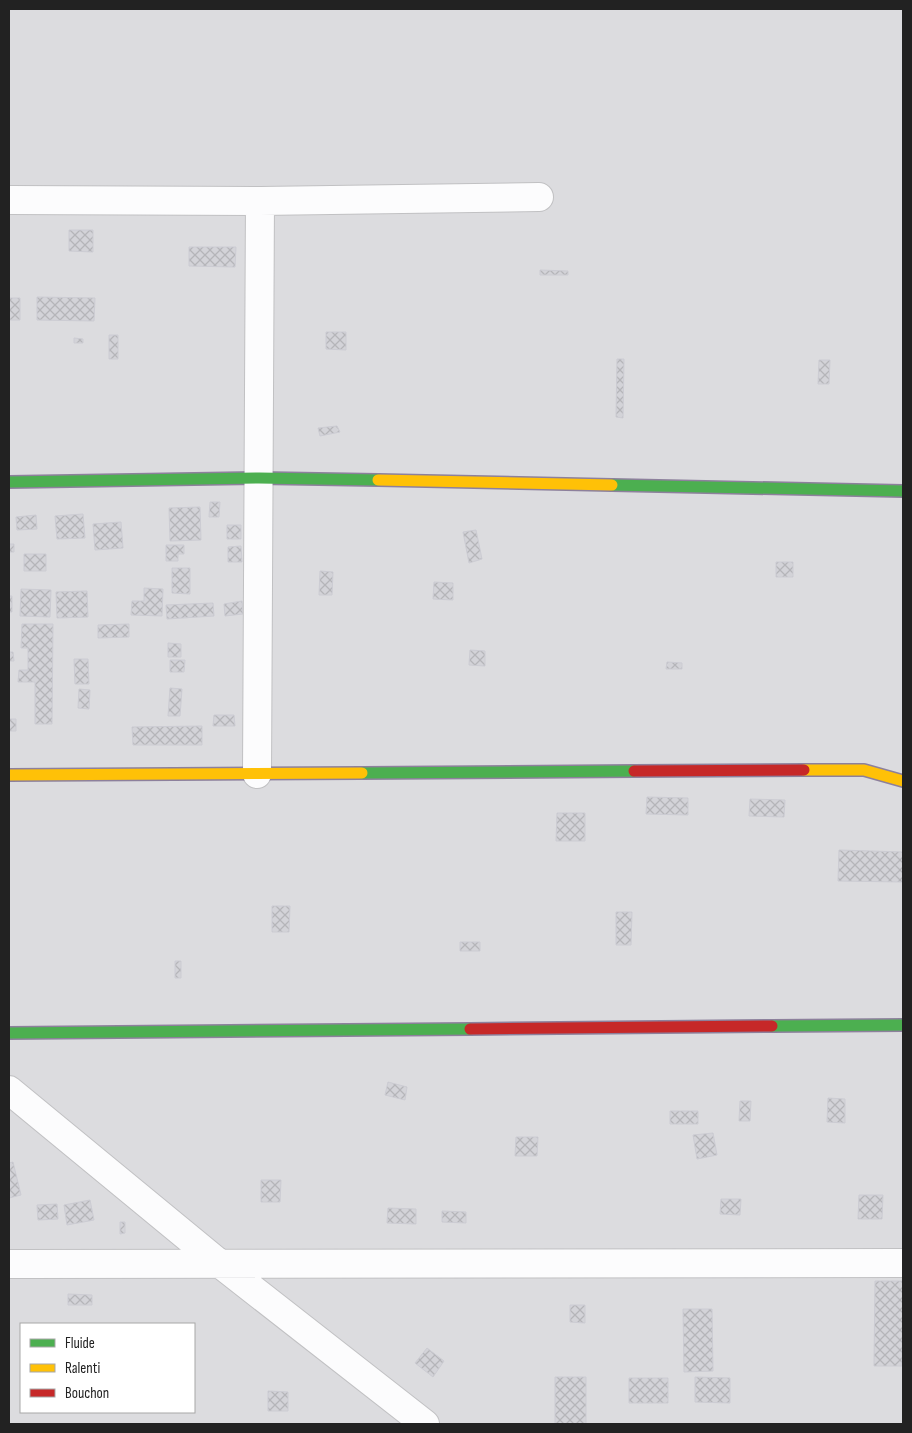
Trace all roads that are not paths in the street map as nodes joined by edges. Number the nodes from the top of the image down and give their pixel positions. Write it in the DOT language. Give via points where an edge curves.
graph roads {
  1 [pos="539,197"];
  2 [pos="9,200"];
  3 [pos="260,201"];
  4 [pos="258,478"];
  5 [pos="9,482"];
  6 [pos="903,491"];
  7 [pos="257,774"];
  8 [pos="9,775"];
  9 [pos="903,781"];
  10 [pos="903,1025"];
  11 [pos="9,1032"];
  12 [pos="9,1090"];
  13 [pos="219,1263"];
  14 [pos="903,1263"];
  15 [pos="9,1264"];
  16 [pos="424,1424"];
  1 -- 3 [label="street"];
  2 -- 3 [label="street"];
  3 -- 4 [label="street"];
  4 -- 5 [label="street"];
  4 -- 6 [label="street"];
  4 -- 7 [label="street"];
  7 -- 8 [label="street"];
  7 -- 9 [label="street" via="864,770"];
  10 -- 11 [label="street"];
  12 -- 13 [label="street"];
  13 -- 14 [label="street"];
  13 -- 15 [label="street"];
  13 -- 16 [label="street"];
}
